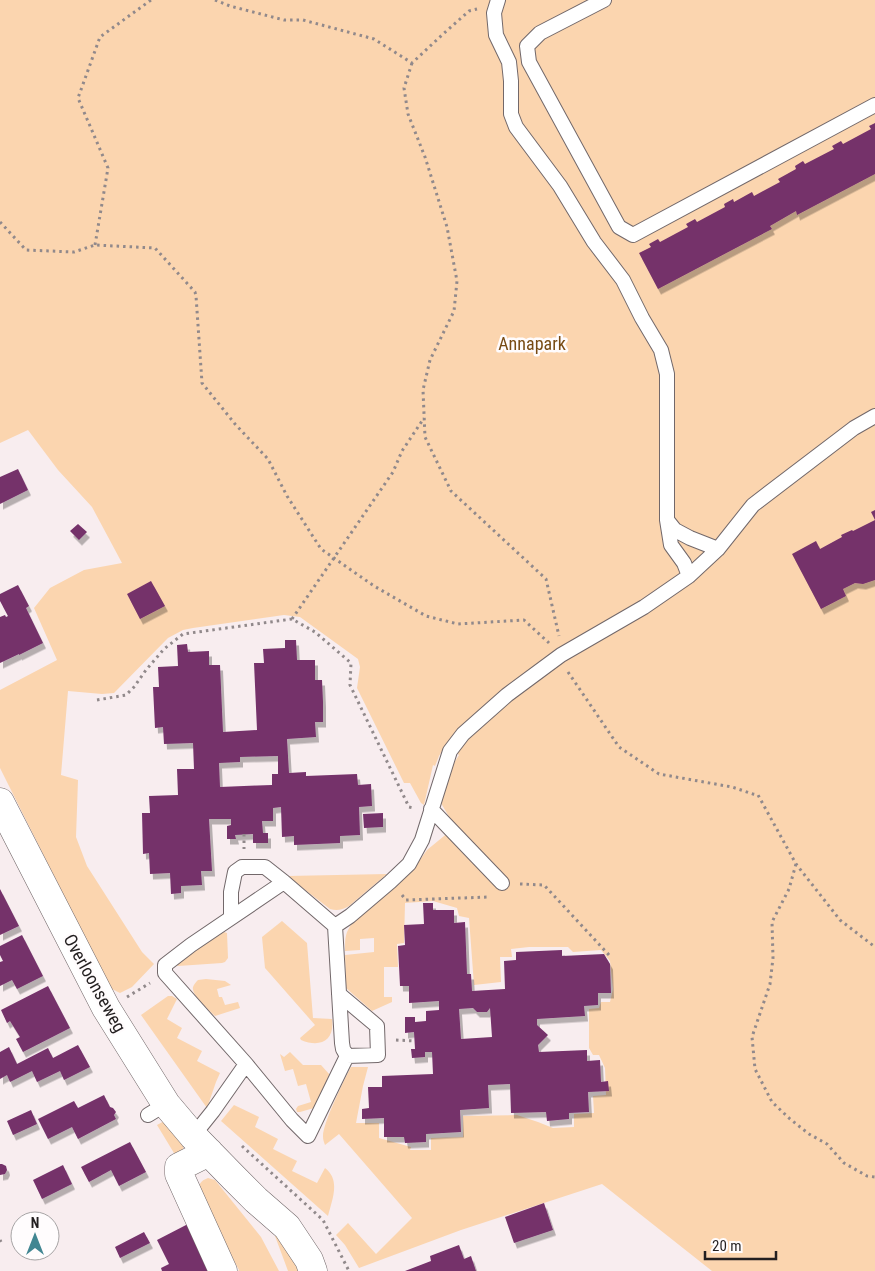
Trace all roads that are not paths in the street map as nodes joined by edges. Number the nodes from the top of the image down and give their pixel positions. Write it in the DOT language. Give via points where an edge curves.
graph roads {
  1 [pos="604,0"];
  2 [pos="497,2"];
  3 [pos="875,105"];
  4 [pos="875,416"];
  5 [pos="667,520"];
  6 [pos="718,549"];
  7 [pos="689,576"];
  8 [pos="0,802"];
  9 [pos="431,812"];
  10 [pos="284,882"];
  11 [pos="502,883"];
  12 [pos="232,918"];
  13 [pos="335,926"];
  14 [pos="339,994"];
  15 [pos="347,1056"];
  16 [pos="246,1064"];
  17 [pos="201,1144"];
  18 [pos="223,1271"];
  19 [pos="313,1271"];
  1 -- 3 [label="lane" via="540,33 527,46 529,62 618,227 633,235"];
  2 -- 5 [label="lane" via="494,13 496,35 508,62 511,114 516,127 623,280 661,350 667,374"];
  4 -- 6 [label="lane" via="854,428 753,506"];
  5 -- 6 [label="lane" via="675,530"];
  5 -- 7 [label="lane" via="671,545"];
  6 -- 7 [label="lane"];
  7 -- 9 [label="lane" via="644,608 562,654 506,695 463,734 450,751"];
  8 -- 17 [label="street, Overloonseweg" via="157,1110"];
  9 -- 11 [label="lane"];
  9 -- 13 [label="lane" via="422,840 408,864"];
  10 -- 12 [label="lane"];
  10 -- 12 [label="lane" via="265,867 242,867 235,872 231,892"];
  10 -- 13 [label="lane"];
  12 -- 16 [label="lane" via="165,965 165,973"];
  13 -- 14 [label="lane"];
  14 -- 15 [label="lane" via="342,1043"];
  14 -- 15 [label="lane" via="377,1026 378,1055"];
  15 -- 16 [label="lane" via="308,1136"];
  16 -- 17 [label="lane" via="213,1111"];
  17 -- 18 [label="street" via="179,1167 179,1174"];
  17 -- 19 [label="street, Overloonseweg" via="256,1200 288,1227"];
}
